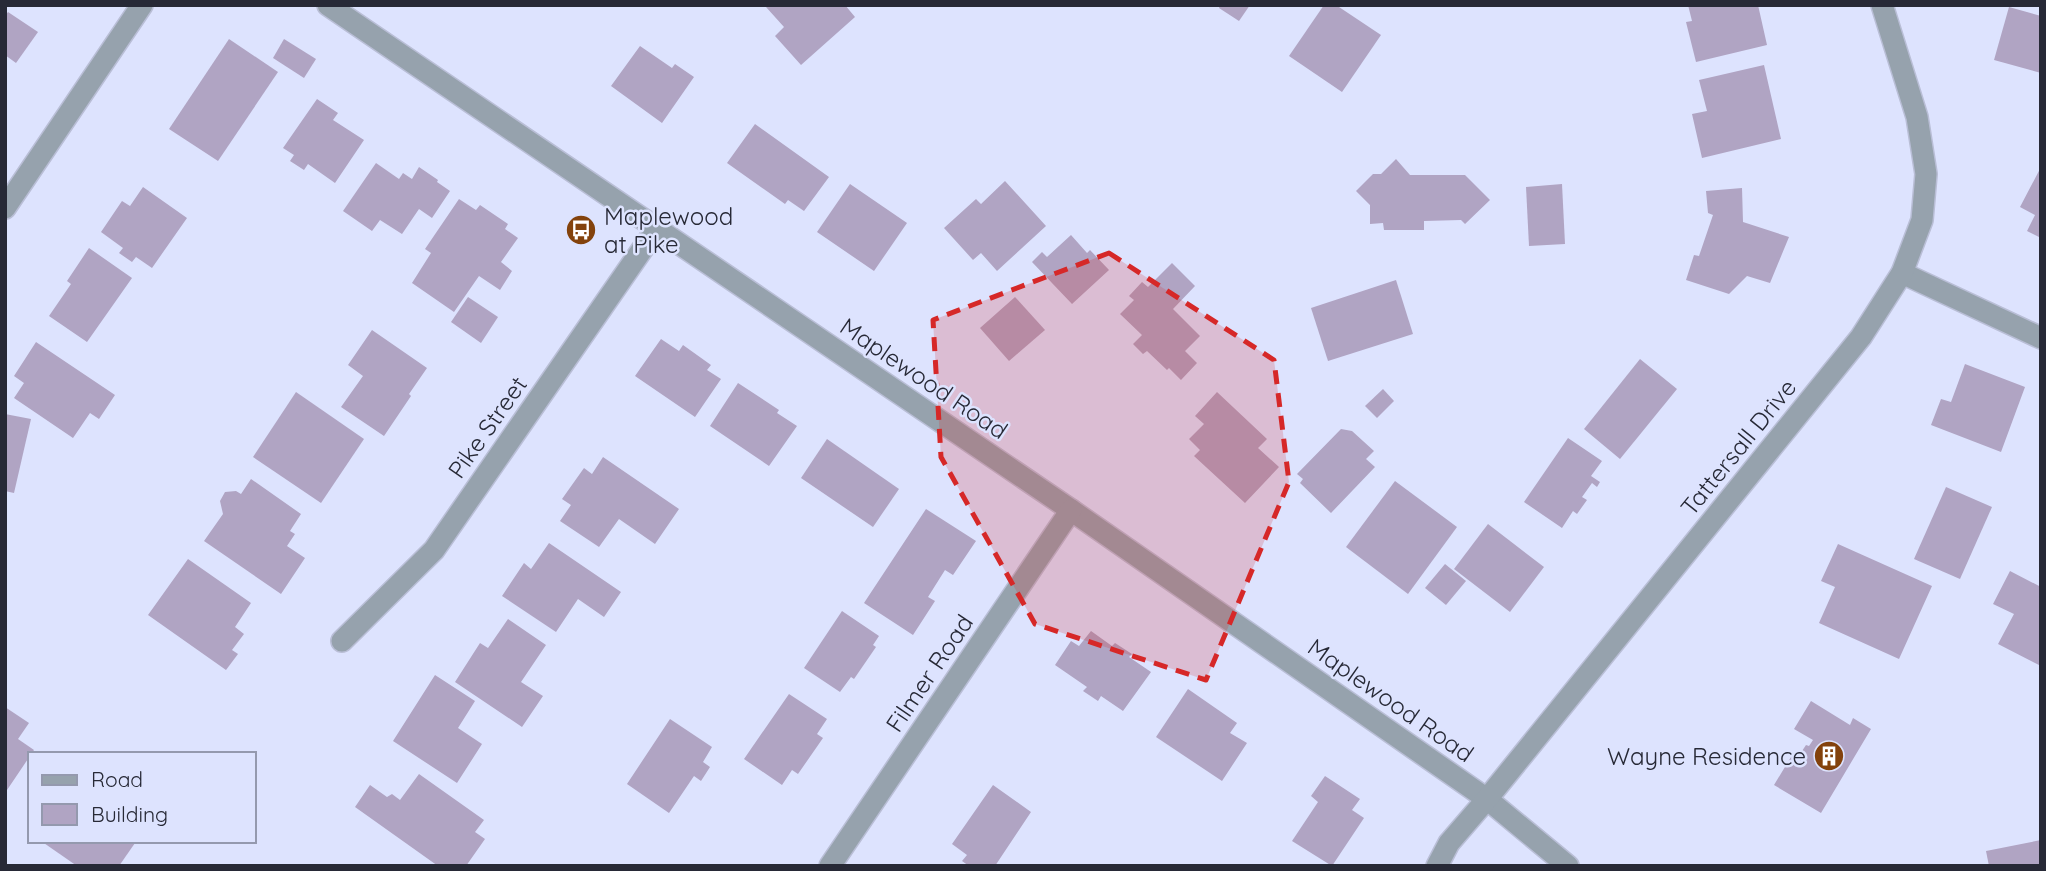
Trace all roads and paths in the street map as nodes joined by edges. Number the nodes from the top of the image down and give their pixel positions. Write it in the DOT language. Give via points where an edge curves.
graph roads {
  1 [pos="142,5"];
  2 [pos="328,5"];
  3 [pos="1882,5"];
  4 [pos="5,208"];
  5 [pos="657,228"];
  6 [pos="1902,273"];
  7 [pos="2041,338"];
  8 [pos="1072,510"];
  9 [pos="342,641"];
  10 [pos="1488,799"];
  11 [pos="830,866"];
  12 [pos="1437,866"];
  13 [pos="1568,866"];
  1 -- 4 [label="street"];
  2 -- 5 [label="street, Maplewood Road"];
  3 -- 6 [label="street, Tattersall Drive" via="1917,117 1926,174 1922,220"];
  5 -- 8 [label="street, Maplewood Road"];
  5 -- 9 [label="street, Pike Street" via="434,550"];
  6 -- 7 [label="street"];
  6 -- 10 [label="street, Tattersall Drive" via="1861,337"];
  8 -- 10 [label="street, Maplewood Road"];
  8 -- 11 [label="street, Filmer Road"];
  10 -- 12 [label="street, Tattersall Drive" via="1449,844"];
  10 -- 13 [label="street, Maplewood Road"];
}
